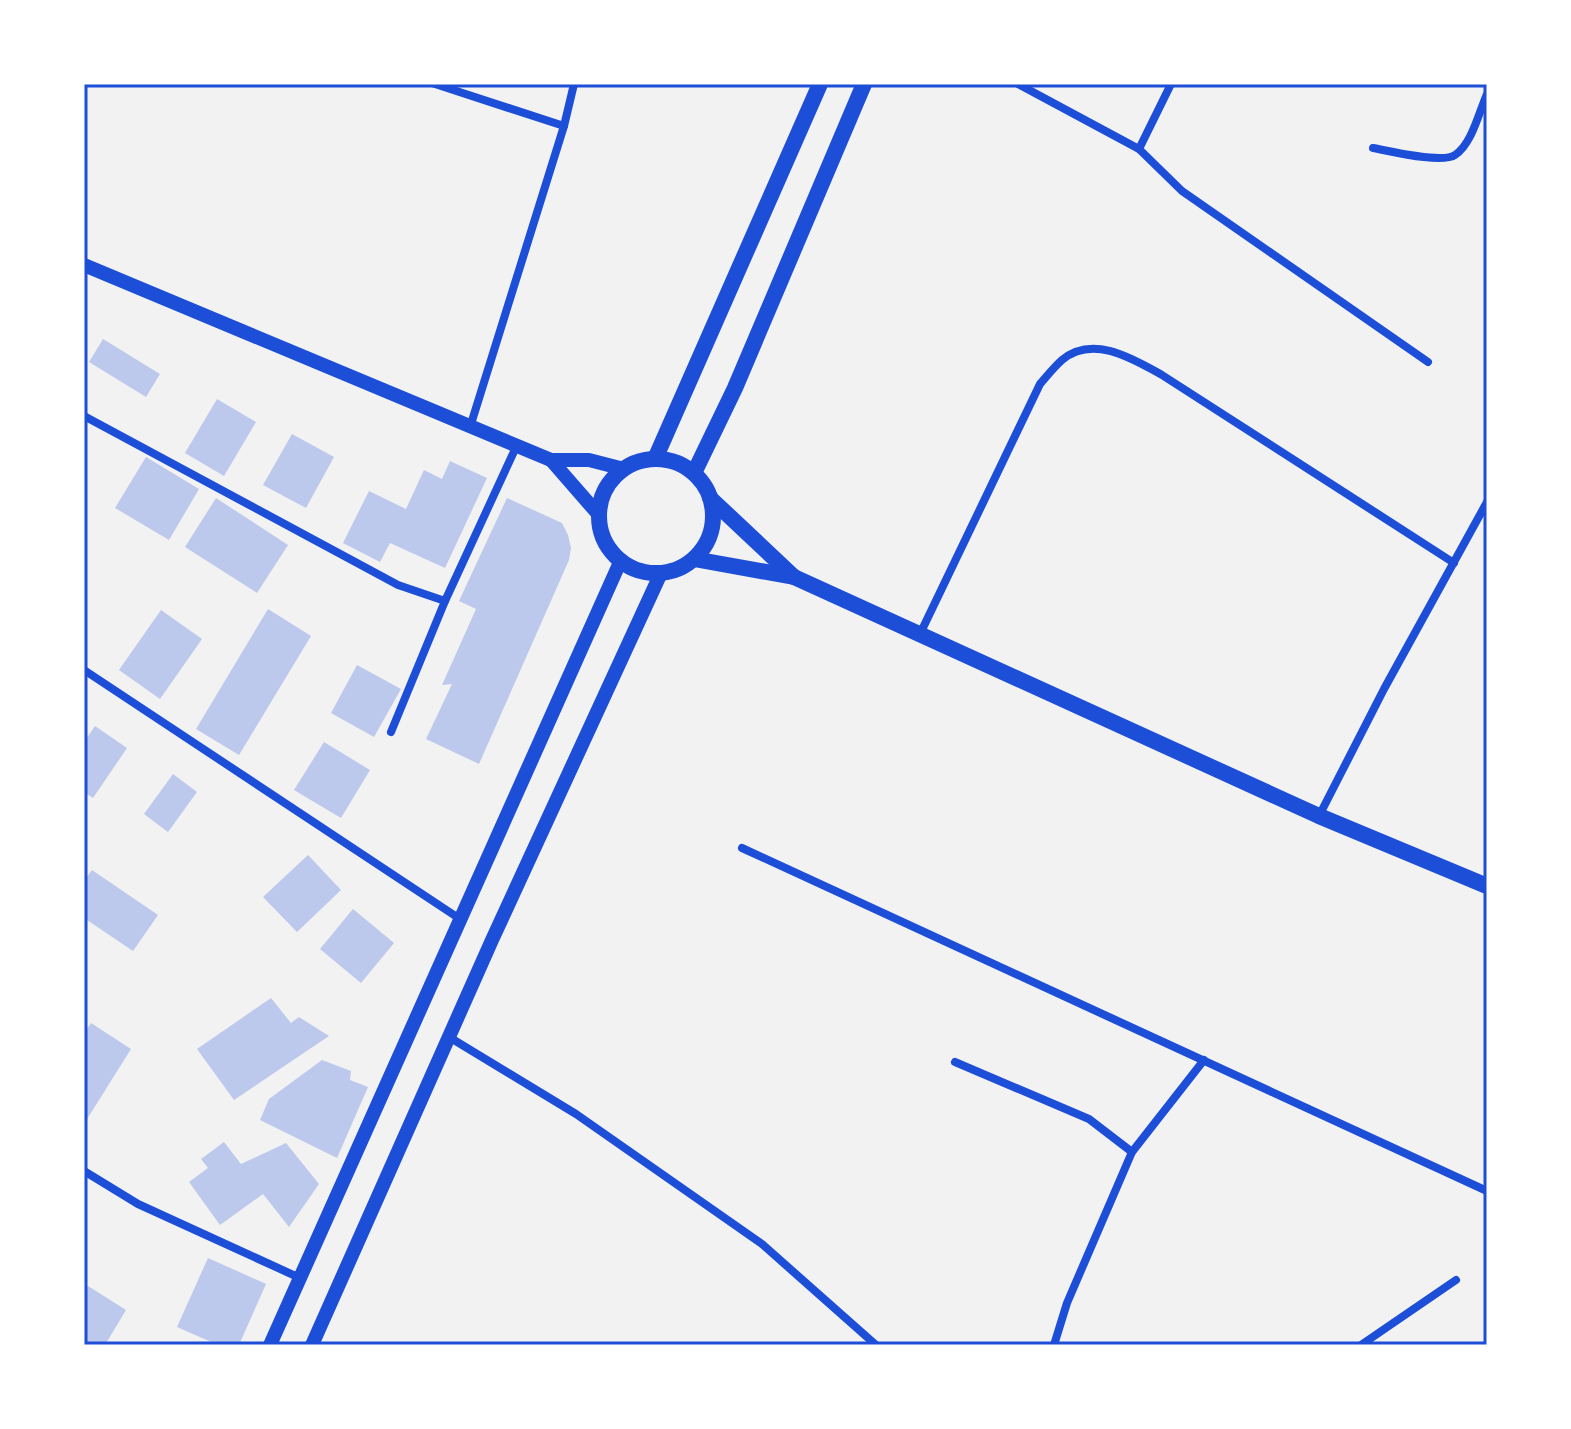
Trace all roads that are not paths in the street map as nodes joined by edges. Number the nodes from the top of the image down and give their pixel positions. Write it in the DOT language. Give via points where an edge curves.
graph roads {
  1 [pos="435,84"];
  2 [pos="574,84"];
  3 [pos="820,84"];
  4 [pos="864,84"];
  5 [pos="1018,84"];
  6 [pos="1171,84"];
  7 [pos="1487,94"];
  8 [pos="564,126"];
  9 [pos="1373,148"];
  10 [pos="1139,149"];
  11 [pos="84,265"];
  12 [pos="1428,362"];
  13 [pos="84,416"];
  14 [pos="471,424"];
  15 [pos="517,444"];
  16 [pos="655,459"];
  17 [pos="551,460"];
  18 [pos="624,469"];
  19 [pos="694,473"];
  20 [pos="710,498"];
  21 [pos="1487,502"];
  22 [pos="599,515"];
  23 [pos="694,559"];
  24 [pos="621,560"];
  25 [pos="1454,563"];
  26 [pos="661,573"];
  27 [pos="794,577"];
  28 [pos="445,601"];
  29 [pos="920,634"];
  30 [pos="84,670"];
  31 [pos="391,732"];
  32 [pos="1319,816"];
  33 [pos="742,848"];
  34 [pos="1487,886"];
  35 [pos="460,919"];
  36 [pos="449,1037"];
  37 [pos="1204,1060"];
  38 [pos="955,1062"];
  39 [pos="1132,1152"];
  40 [pos="84,1171"];
  41 [pos="1487,1191"];
  42 [pos="300,1278"];
  43 [pos="1456,1280"];
  44 [pos="270,1345"];
  45 [pos="312,1345"];
  46 [pos="876,1345"];
  47 [pos="1054,1345"];
  48 [pos="1361,1345"];
  1 -- 8 [label="street"];
  2 -- 8 [label="street"];
  3 -- 16 [label="main road"];
  4 -- 19 [label="main road"];
  5 -- 10 [label="street"];
  6 -- 10 [label="street"];
  7 -- 9 [label="street" via="1467,142 1454,156 1442,159"];
  8 -- 14 [label="street"];
  10 -- 12 [label="street" via="1182,191"];
  11 -- 14 [label="street"];
  13 -- 28 [label="street" via="398,585"];
  14 -- 15 [label="street"];
  15 -- 17 [label="street"];
  15 -- 28 [label="street"];
  16 -- 18 [label="main road"];
  16 -- 19 [label="main road"];
  17 -- 18 [label="street" via="589,460"];
  17 -- 22 [label="street"];
  18 -- 22 [label="main road" via="611,482"];
  19 -- 20 [label="main road"];
  20 -- 23 [label="main road" via="711,531"];
  20 -- 27 [label="main road"];
  21 -- 25 [label="street"];
  22 -- 24 [label="main road" via="609,548"];
  23 -- 26 [label="main road"];
  23 -- 27 [label="main road"];
  24 -- 26 [label="main road"];
  24 -- 35 [label="street"];
  25 -- 29 [label="street" via="1162,375 1126,355 1080,350 1062,359 1040,384"];
  25 -- 32 [label="street"];
  26 -- 36 [label="street"];
  27 -- 29 [label="main road"];
  28 -- 31 [label="street"];
  29 -- 32 [label="main road"];
  30 -- 35 [label="street"];
  32 -- 34 [label="main road"];
  33 -- 37 [label="street"];
  35 -- 42 [label="street"];
  36 -- 45 [label="street"];
  36 -- 46 [label="street" via="576,1114 762,1244"];
  37 -- 39 [label="street"];
  37 -- 41 [label="street"];
  38 -- 39 [label="street" via="1089,1119"];
  39 -- 47 [label="street"];
  40 -- 42 [label="street" via="138,1204"];
  42 -- 44 [label="street"];
  43 -- 48 [label="street"];
}
